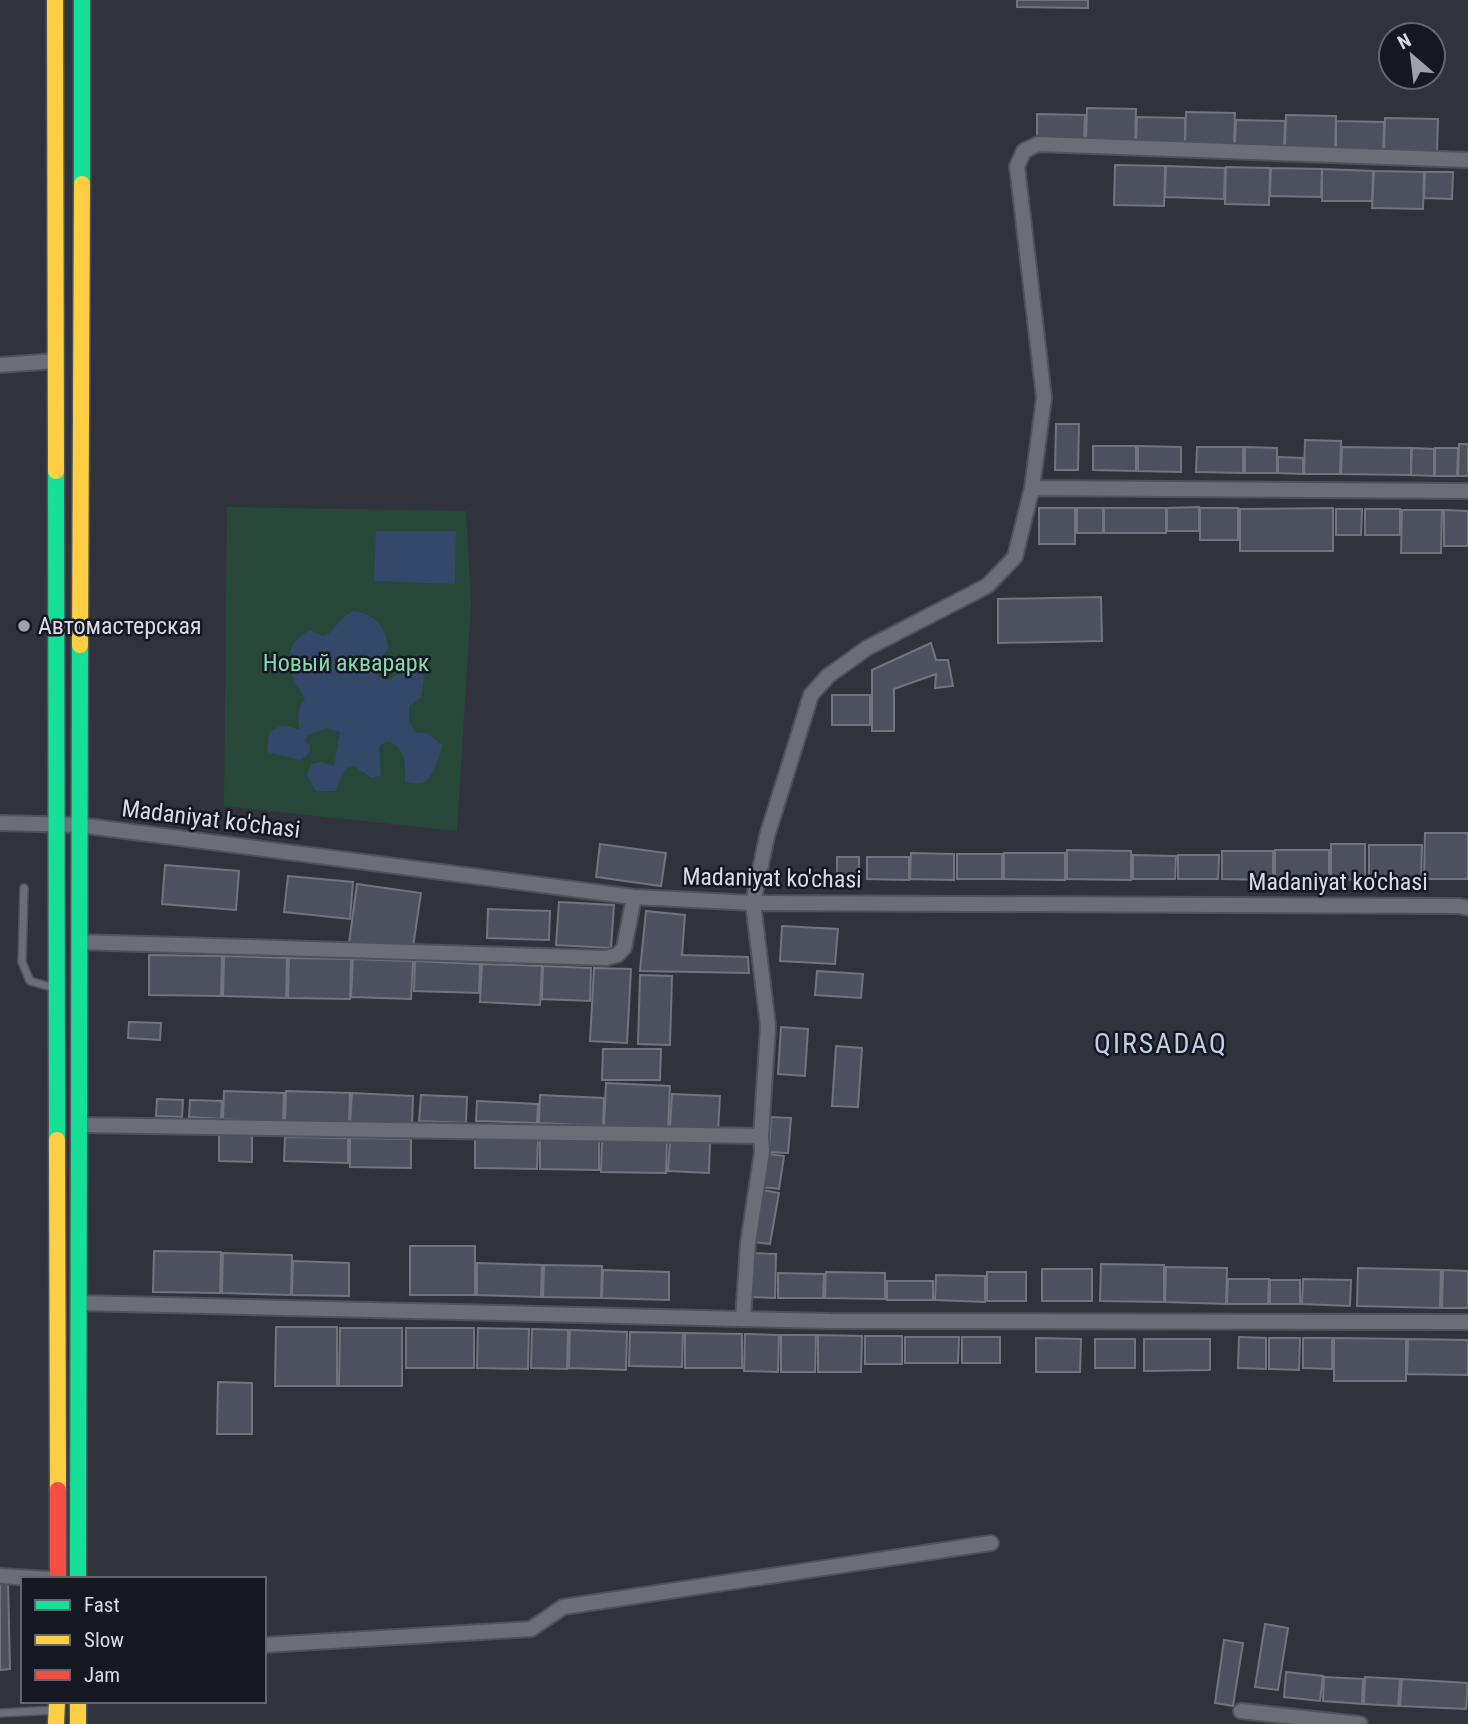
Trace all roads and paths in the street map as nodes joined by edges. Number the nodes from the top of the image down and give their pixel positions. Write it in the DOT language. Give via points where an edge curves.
graph roads {
  1 [pos="55,0"];
  2 [pos="82,0"];
  3 [pos="1468,160"];
  4 [pos="55,361"];
  5 [pos="0,365"];
  6 [pos="1032,488"];
  7 [pos="1468,491"];
  8 [pos="0,823"];
  9 [pos="55,824"];
  10 [pos="79,825"];
  11 [pos="24,888"];
  12 [pos="634,897"];
  13 [pos="753,903"];
  14 [pos="1465,906"];
  15 [pos="79,942"];
  16 [pos="58,989"];
  17 [pos="80,1125"];
  18 [pos="761,1136"];
  19 [pos="80,1303"];
  20 [pos="743,1319"];
  21 [pos="1468,1322"];
  22 [pos="991,1543"];
  23 [pos="0,1576"];
  24 [pos="21,1577"];
  25 [pos="58,1577"];
  26 [pos="78,1577"];
  27 [pos="266,1645"];
  28 [pos="78,1703"];
  29 [pos="1241,1711"];
  30 [pos="56,1712"];
  31 [pos="0,1713"];
  32 [pos="78,1724"];
  33 [pos="1360,1724"];
  1 -- 4 [label="main road"];
  2 -- 10 [label="main road"];
  3 -- 6 [label="street" via="1038,144 1024,151 1017,166 1044,398"];
  4 -- 5 [label="street"];
  4 -- 9 [label="main road"];
  6 -- 7 [label="street"];
  6 -- 13 [label="street" via="1015,557 987,586 867,648 828,676 811,695 767,836"];
  8 -- 9 [label="street, Madaniyat ko'chasi"];
  9 -- 10 [label="street, Madaniyat ko'chasi"];
  9 -- 16 [label="main road"];
  10 -- 12 [label="street, Madaniyat ko'chasi"];
  10 -- 15 [label="main road"];
  11 -- 16 [label="lane" via="22,961 30,981"];
  12 -- 13 [label="street, Madaniyat ko'chasi"];
  12 -- 15 [label="street" via="624,948 606,958"];
  13 -- 14 [label="street, Madaniyat ko'chasi"];
  13 -- 18 [label="street" via="768,1026"];
  15 -- 17 [label="main road"];
  16 -- 25 [label="main road"];
  17 -- 18 [label="street"];
  17 -- 19 [label="main road"];
  18 -- 20 [label="street"];
  19 -- 20 [label="street"];
  19 -- 26 [label="main road"];
  20 -- 21 [label="street"];
  22 -- 27 [label="street" via="563,1607 531,1629"];
  23 -- 24 [label="street"];
  28 -- 32 [label="main road"];
  29 -- 33 [label="street"];
  30 -- 31 [label="lane"];
}
